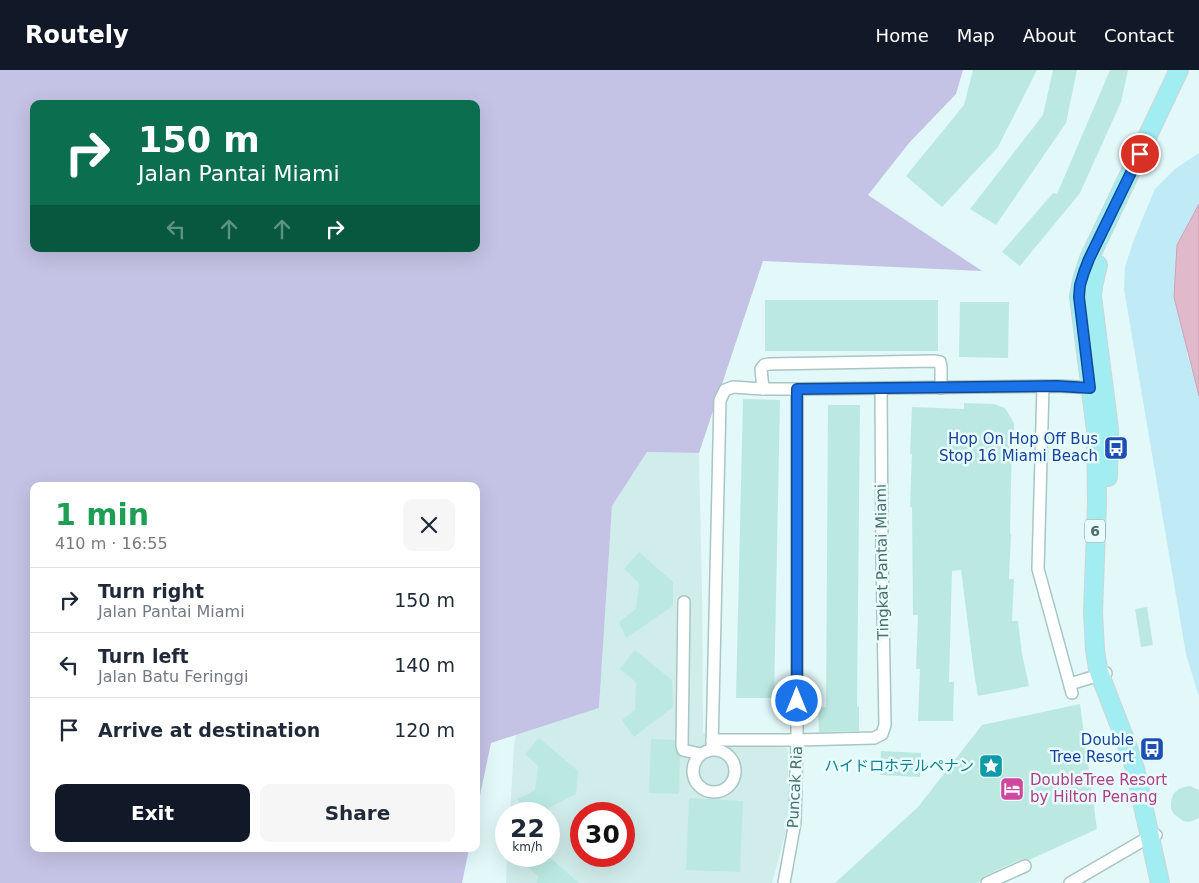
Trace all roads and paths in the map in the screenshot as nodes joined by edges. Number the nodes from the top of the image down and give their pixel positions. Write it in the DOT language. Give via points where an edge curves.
graph roads {
  1 [pos="1180,70"];
  2 [pos="1190,70"];
  3 [pos="1043,386"];
  4 [pos="881,388"];
  5 [pos="941,388"];
  6 [pos="1097,388"];
  7 [pos="763,389"];
  8 [pos="797,389"];
  9 [pos="684,602"];
  10 [pos="1104,674"];
  11 [pos="797,740"];
  12 [pos="712,744"];
  13 [pos="700,754"];
  14 [pos="1154,836"];
  15 [pos="1025,866"];
  16 [pos="784,883"];
  17 [pos="988,883"];
  18 [pos="1070,883"];
  19 [pos="1160,883"];
  20 [pos="1168,883"];
  1 -- 6 [label="main road, 6" via="1080,285 1080,307"];
  2 -- 6 [label="main road, 6" via="1115,224 1095,274 1093,305"];
  3 -- 5 [label="street"];
  3 -- 6 [label="street"];
  3 -- 10 [label="street" via="1038,569 1071,689"];
  4 -- 5 [label="street"];
  4 -- 8 [label="street"];
  4 -- 11 [label="street, Tingkat Pantai Miami" via="886,725 882,734 874,738"];
  5 -- 7 [label="street" via="940,362 934,361 769,364 761,369"];
  6 -- 10 [label="main road, 6" via="1108,429 1108,503 1101,623"];
  7 -- 8 [label="street"];
  7 -- 12 [label="street" via="733,387 725,390 720,400"];
  8 -- 11 [label="street, Puncak Ria"];
  9 -- 13 [label="street" via="682,746 683,750"];
  10 -- 14 [label="main road, 6" via="1142,765"];
  11 -- 12 [label="street"];
  11 -- 16 [label="street, Puncak Ria" via="795,822"];
  12 -- 13 [label="street"];
  12 -- 13 [label="street" via="733,760 736,772 732,784 722,792 709,793 698,787 692,776 693,764"];
  14 -- 18 [label="street"];
  14 -- 19 [label="main road, 6"];
  14 -- 20 [label="main road, 6"];
  15 -- 17 [label="street"];
}
